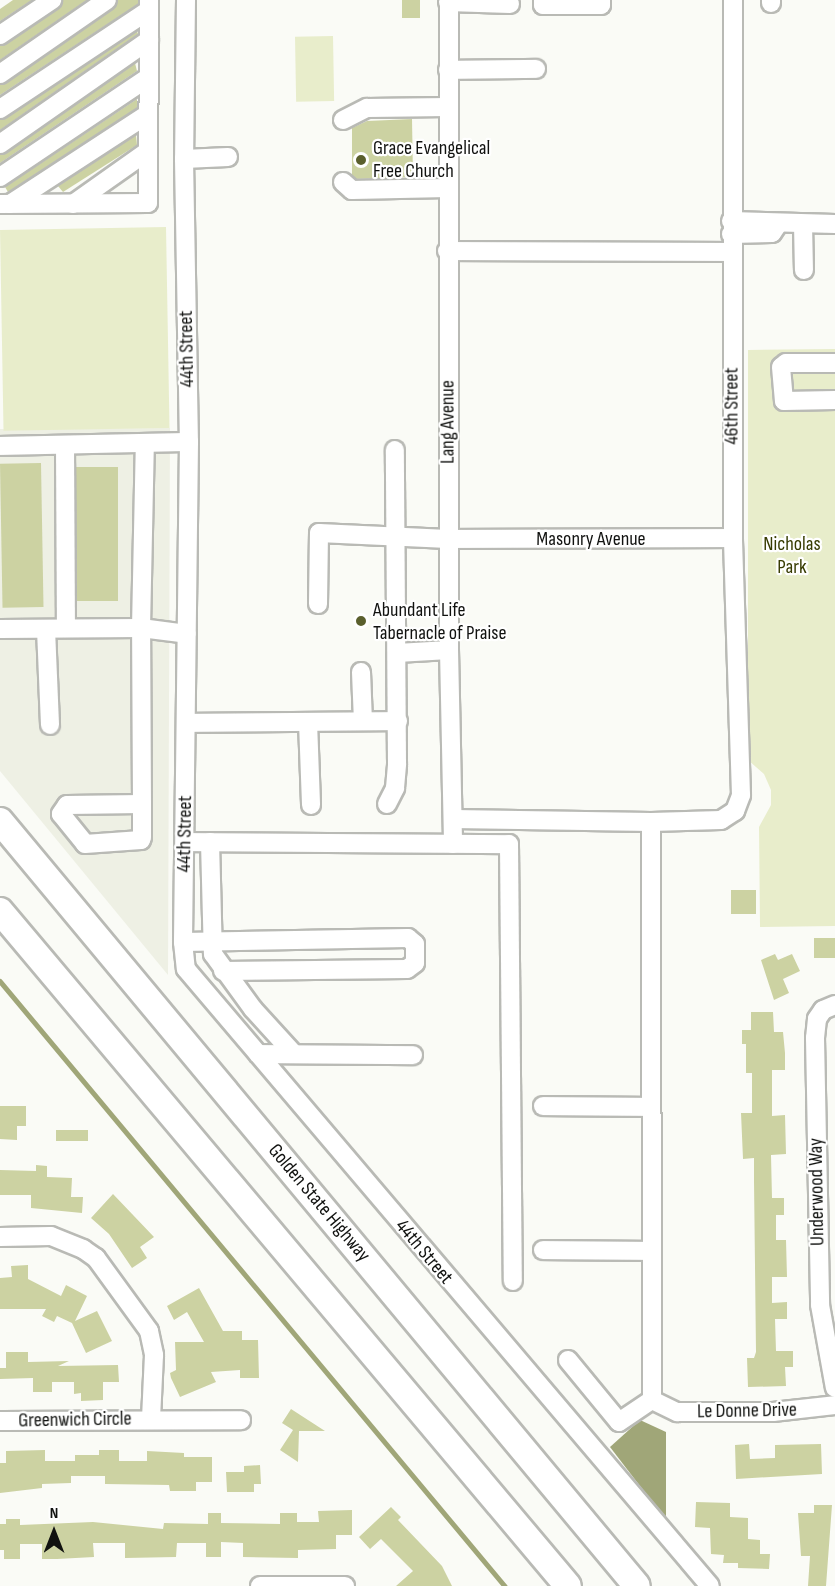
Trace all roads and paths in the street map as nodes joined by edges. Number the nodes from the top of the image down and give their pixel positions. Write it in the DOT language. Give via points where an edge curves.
graph roads {
  1 [pos="52,0"];
  2 [pos="107,0"];
  3 [pos="186,0"];
  4 [pos="600,0"];
  5 [pos="733,0"];
  6 [pos="448,1"];
  7 [pos="543,2"];
  8 [pos="510,4"];
  9 [pos="149,5"];
  10 [pos="0,35"];
  11 [pos="149,40"];
  12 [pos="536,69"];
  13 [pos="448,70"];
  14 [pos="0,74"];
  15 [pos="149,77"];
  16 [pos="448,107"];
  17 [pos="0,109"];
  18 [pos="148,114"];
  19 [pos="343,120"];
  20 [pos="0,144"];
  21 [pos="148,151"];
  22 [pos="228,157"];
  23 [pos="184,159"];
  24 [pos="0,177"];
  25 [pos="343,182"];
  26 [pos="448,188"];
  27 [pos="5,204"];
  28 [pos="73,204"];
  29 [pos="802,224"];
  30 [pos="835,224"];
  31 [pos="731,228"];
  32 [pos="447,251"];
  33 [pos="731,252"];
  34 [pos="804,270"];
  35 [pos="835,363"];
  36 [pos="835,400"];
  37 [pos="189,442"];
  38 [pos="145,444"];
  39 [pos="65,445"];
  40 [pos="0,446"];
  41 [pos="395,450"];
  42 [pos="395,534"];
  43 [pos="733,538"];
  44 [pos="448,539"];
  45 [pos="318,604"];
  46 [pos="46,628"];
  47 [pos="66,628"];
  48 [pos="141,628"];
  49 [pos="0,629"];
  50 [pos="187,634"];
  51 [pos="449,650"];
  52 [pos="397,653"];
  53 [pos="361,672"];
  54 [pos="363,721"];
  55 [pos="398,721"];
  56 [pos="308,722"];
  57 [pos="186,723"];
  58 [pos="50,725"];
  59 [pos="142,804"];
  60 [pos="387,804"];
  61 [pos="310,805"];
  62 [pos="453,819"];
  63 [pos="0,821"];
  64 [pos="651,822"];
  65 [pos="185,842"];
  66 [pos="210,842"];
  67 [pos="453,843"];
  68 [pos="0,911"];
  69 [pos="211,940"];
  70 [pos="183,942"];
  71 [pos="223,971"];
  72 [pos="835,1005"];
  73 [pos="258,1054"];
  74 [pos="294,1054"];
  75 [pos="413,1055"];
  76 [pos="543,1106"];
  77 [pos="651,1107"];
  78 [pos="0,1237"];
  79 [pos="543,1250"];
  80 [pos="651,1251"];
  81 [pos="513,1281"];
  82 [pos="568,1360"];
  83 [pos="835,1388"];
  84 [pos="656,1404"];
  85 [pos="835,1405"];
  86 [pos="151,1419"];
  87 [pos="241,1420"];
  88 [pos="0,1421"];
  89 [pos="260,1586"];
  90 [pos="345,1586"];
  91 [pos="568,1586"];
  92 [pos="637,1586"];
  93 [pos="710,1586"];
  1 -- 10 [label="street"];
  2 -- 14 [label="street"];
  3 -- 23 [label="street, 44th Street"];
  4 -- 7 [label="street" via="601,6"];
  5 -- 31 [label="street, 46th Street"];
  6 -- 8 [label="street"];
  6 -- 13 [label="street, Lang Avenue"];
  9 -- 11 [label="street"];
  9 -- 17 [label="street"];
  11 -- 15 [label="street"];
  11 -- 20 [label="street"];
  12 -- 13 [label="street"];
  13 -- 16 [label="street, Lang Avenue"];
  15 -- 18 [label="street"];
  15 -- 24 [label="street"];
  16 -- 19 [label="street" via="367,108"];
  16 -- 26 [label="street, Lang Avenue"];
  18 -- 21 [label="street"];
  18 -- 27 [label="street"];
  21 -- 28 [label="street"];
  21 -- 28 [label="street" via="148,203"];
  22 -- 23 [label="street"];
  23 -- 37 [label="street, 44th Street"];
  25 -- 26 [label="street" via="352,190"];
  26 -- 32 [label="street, Lang Avenue"];
  27 -- 28 [label="street"];
  29 -- 30 [label="street"];
  29 -- 31 [label="street" via="778,225 769,220"];
  29 -- 34 [label="street"];
  31 -- 33 [label="street, 46th Street"];
  32 -- 33 [label="street"];
  32 -- 44 [label="street, Lang Avenue"];
  33 -- 43 [label="street, 46th Street"];
  35 -- 36 [label="street" via="786,363 782,367 784,401"];
  37 -- 38 [label="street"];
  37 -- 50 [label="street, 44th Street"];
  38 -- 39 [label="street"];
  38 -- 48 [label="street"];
  39 -- 40 [label="street"];
  39 -- 47 [label="street"];
  41 -- 42 [label="street"];
  42 -- 44 [label="street, Masonry Avenue"];
  42 -- 45 [label="street, Masonry Avenue" via="319,533"];
  42 -- 52 [label="street"];
  43 -- 44 [label="street, Masonry Avenue"];
  43 -- 64 [label="street, 46th Street" via="741,795 735,811 722,820"];
  44 -- 51 [label="street, Lang Avenue"];
  46 -- 47 [label="street"];
  46 -- 49 [label="street"];
  46 -- 58 [label="street"];
  47 -- 48 [label="street"];
  48 -- 50 [label="street"];
  48 -- 59 [label="street"];
  50 -- 57 [label="street, 44th Street"];
  51 -- 52 [label="street"];
  51 -- 62 [label="street, Lang Avenue"];
  52 -- 55 [label="street"];
  53 -- 54 [label="street"];
  54 -- 55 [label="street"];
  54 -- 56 [label="street"];
  55 -- 60 [label="street" via="395,788"];
  56 -- 57 [label="street"];
  56 -- 61 [label="street"];
  57 -- 65 [label="street, 44th Street"];
  62 -- 64 [label="street"];
  62 -- 67 [label="street, Lang Avenue"];
  63 -- 92 [label="highway, Golden State Highway"];
  64 -- 77 [label="street"];
  65 -- 66 [label="street"];
  65 -- 70 [label="street, 44th Street"];
  66 -- 67 [label="street"];
  66 -- 69 [label="street"];
  67 -- 81 [label="street" via="509,844"];
  68 -- 91 [label="highway"];
  69 -- 70 [label="street"];
  69 -- 71 [label="street"];
  69 -- 71 [label="street" via="408,938 415,944 415,963 407,969"];
  70 -- 73 [label="street, 44th Street" via="186,969"];
  71 -- 74 [label="street"];
  72 -- 83 [label="street, Underwood Way" via="817,1019 815,1038 819,1305"];
  73 -- 74 [label="street"];
  73 -- 93 [label="street, 44th Street"];
  74 -- 75 [label="street"];
  76 -- 77 [label="street"];
  77 -- 80 [label="street"];
  78 -- 86 [label="street, Greenwich Circle" via="51,1236 96,1258 149,1331 154,1355"];
  79 -- 80 [label="street"];
  80 -- 84 [label="street"];
  82 -- 84 [label="street" via="619,1422"];
  84 -- 85 [label="street, Le Donne Drive" via="676,1412 762,1412"];
  86 -- 87 [label="street, Greenwich Circle"];
  86 -- 88 [label="street, Greenwich Circle"];
  89 -- 90 [label="street"];
}
